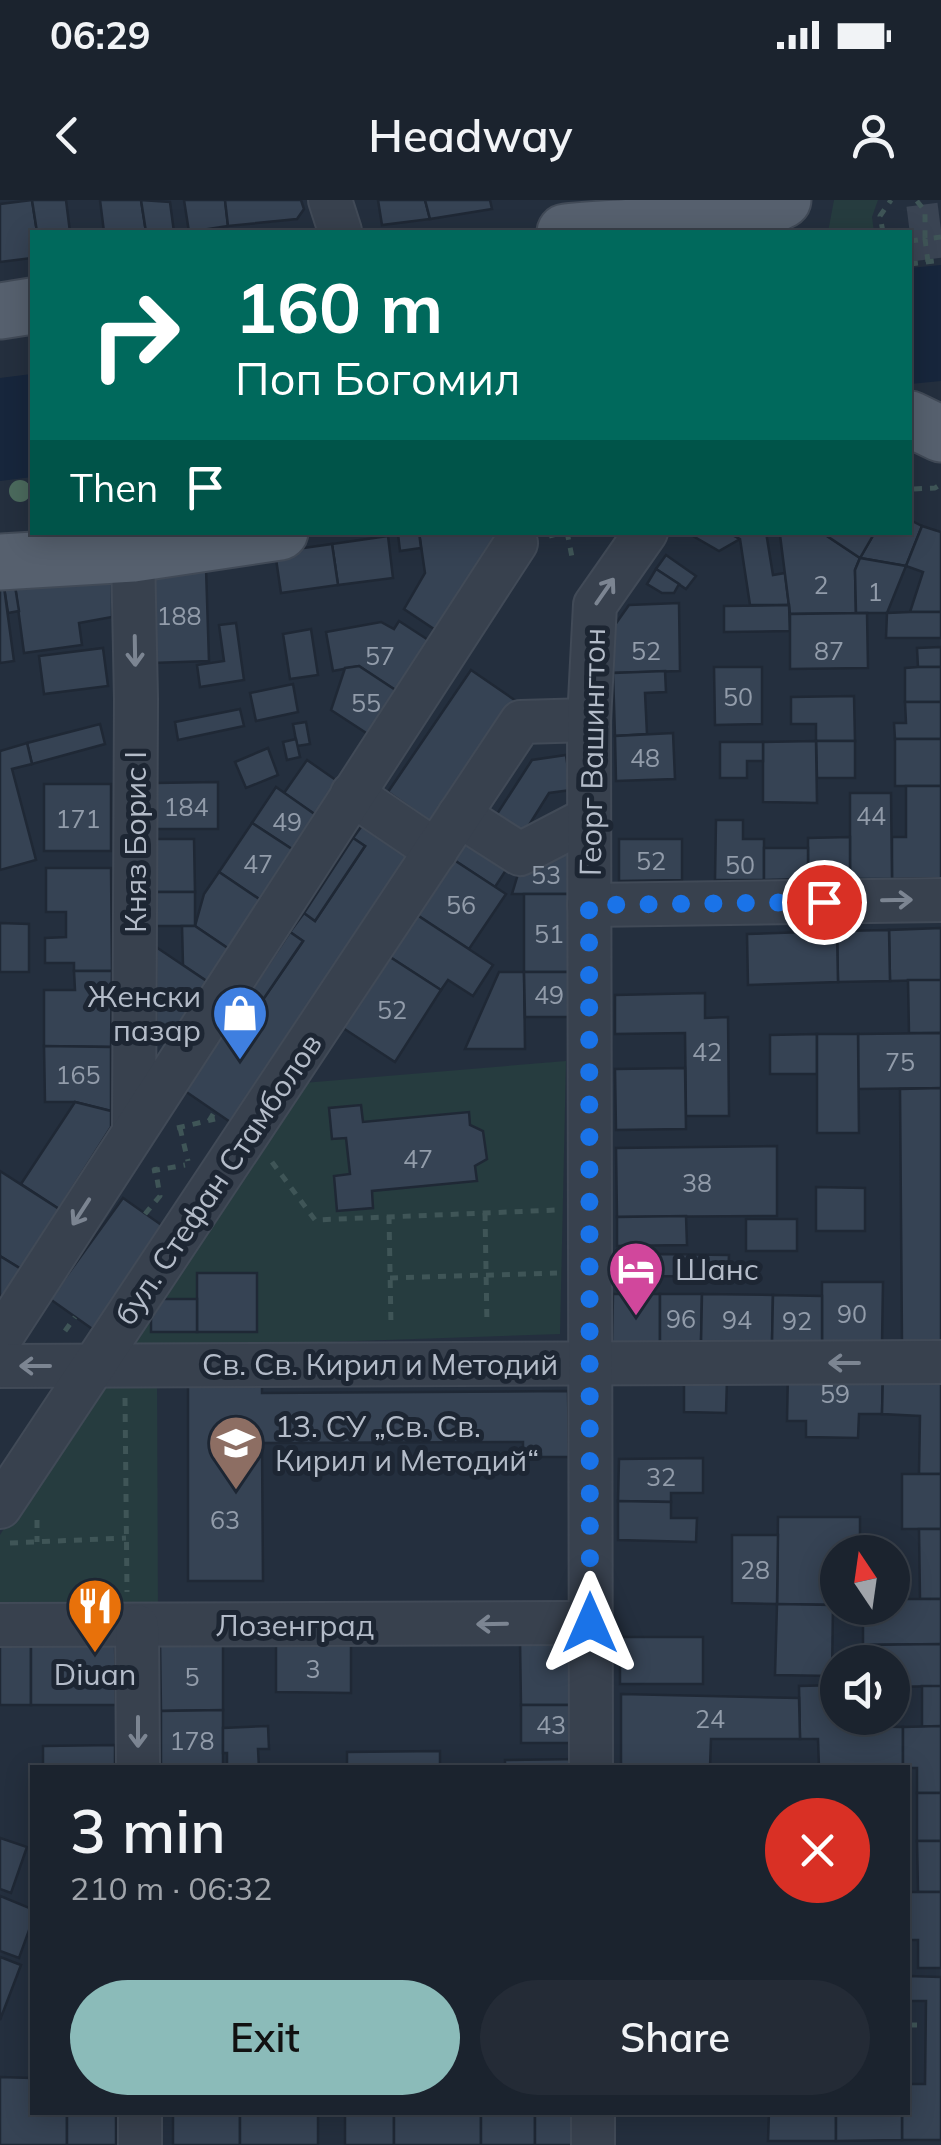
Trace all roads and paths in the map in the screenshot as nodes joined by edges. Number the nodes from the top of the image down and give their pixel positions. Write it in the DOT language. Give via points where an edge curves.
graph roads {
  1 [pos="891,200"];
  2 [pos="916,200"];
  3 [pos="801,213"];
  4 [pos="582,221"];
  5 [pos="882,230"];
  6 [pos="941,237"];
  7 [pos="925,239"];
  8 [pos="912,242"];
  9 [pos="941,260"];
  10 [pos="928,262"];
  11 [pos="912,264"];
  12 [pos="30,306"];
  13 [pos="0,311"];
  14 [pos="30,319"];
  15 [pos="0,322"];
  16 [pos="30,526"];
  17 [pos="0,531"];
  18 [pos="260,535"];
  19 [pos="568,535"];
  20 [pos="644,535"];
  21 [pos="516,543"];
  22 [pos="133,554"];
  23 [pos="0,562"];
  24 [pos="574,562"];
  25 [pos="589,720"];
  26 [pos="352,794"];
  27 [pos="460,815"];
  28 [pos="589,818"];
  29 [pos="436,851"];
  30 [pos="941,900"];
  31 [pos="589,905"];
  32 [pos="168,1076"];
  33 [pos="215,1111"];
  34 [pos="209,1120"];
  35 [pos="180,1128"];
  36 [pos="130,1135"];
  37 [pos="215,1161"];
  38 [pos="284,1179"];
  39 [pos="100,1182"];
  40 [pos="199,1208"];
  41 [pos="566,1210"];
  42 [pos="484,1213"];
  43 [pos="389,1216"];
  44 [pos="563,1273"];
  45 [pos="486,1275"];
  46 [pos="390,1278"];
  47 [pos="392,1325"];
  48 [pos="488,1325"];
  49 [pos="0,1338"];
  50 [pos="941,1362"];
  51 [pos="588,1364"];
  52 [pos="0,1366"];
  53 [pos="109,1366"];
  54 [pos="0,1507"];
  55 [pos="126,1538"];
  56 [pos="0,1544"];
  57 [pos="590,1623"];
  58 [pos="0,1625"];
  59 [pos="132,1626"];
  60 [pos="138,1765"];
  61 [pos="591,1765"];
  62 [pos="910,2025"];
  63 [pos="925,2026"];
  64 [pos="140,2115"];
  65 [pos="593,2115"];
  66 [pos="140,2145"];
  67 [pos="593,2145"];
  1 -- 5 [label="path" via="880,216"];
  2 -- 7 [label="path" via="927,218"];
  3 -- 4 [label="main road" via="768,208 732,216"];
  6 -- 7 [label="path"];
  7 -- 8 [label="path"];
  7 -- 10 [label="path"];
  9 -- 10 [label="path"];
  10 -- 11 [label="path"];
  12 -- 13 [label="main road"];
  14 -- 15 [label="main road"];
  16 -- 17 [label="main road"];
  18 -- 22 [label="main road"];
  19 -- 24 [label="path"];
  25 -- 20 [label="street, Георг Вашингтон, one-way" via="595,605"];
  21 -- 26 [label="street"];
  22 -- 23 [label="main road"];
  22 -- 36 [label="street, Княз Борис I, one-way"];
  25 -- 27 [label="street, бул. Стефан Стамболов" via="521,722"];
  25 -- 28 [label="street, Георг Вашингтон"];
  26 -- 29 [label="street"];
  26 -- 32 [label="street"];
  27 -- 28 [label="street" via="520,854"];
  27 -- 29 [label="street, бул. Стефан Стамболов"];
  28 -- 31 [label="street, Георг Вашингтон"];
  29 -- 37 [label="street, бул. Стефан Стамболов"];
  31 -- 30 [label="street, one-way"];
  31 -- 51 [label="street, Георг Вашингтон"];
  32 -- 35 [label="path"];
  32 -- 36 [label="street"];
  33 -- 34 [label="path"];
  34 -- 35 [label="path"];
  34 -- 37 [label="path" via="218,1118"];
  35 -- 36 [label="path"];
  35 -- 37 [label="path"];
  36 -- 39 [label="street"];
  37 -- 39 [label="path"];
  37 -- 40 [label="street, бул. Стефан Стамболов"];
  37 -- 40 [label="path"];
  38 -- 43 [label="path" via="315,1220"];
  39 -- 49 [label="street, one-way"];
  40 -- 53 [label="street, бул. Стефан Стамболов"];
  41 -- 42 [label="path"];
  42 -- 43 [label="path"];
  42 -- 45 [label="path"];
  43 -- 46 [label="path"];
  44 -- 45 [label="path"];
  45 -- 46 [label="path"];
  45 -- 48 [label="path"];
  46 -- 47 [label="path"];
  50 -- 51 [label="street, Св. Св. Кирил и Методий, one-way"];
  51 -- 53 [label="street, Св. Св. Кирил и Методий"];
  51 -- 57 [label="street, Георг Вашингтон"];
  53 -- 52 [label="street, Св. Св. Кирил и Методий, one-way"];
  53 -- 54 [label="street, бул. Стефан Стамболов"];
  53 -- 55 [label="path"];
  55 -- 56 [label="path"];
  55 -- 59 [label="path"];
  57 -- 59 [label="street, Лозенград, one-way"];
  57 -- 61 [label="street, Георг Вашингтон"];
  58 -- 59 [label="street, Лозенград"];
  59 -- 60 [label="street, one-way"];
  62 -- 63 [label="path"];
  64 -- 66 [label="street"];
  65 -- 67 [label="street"];
}
